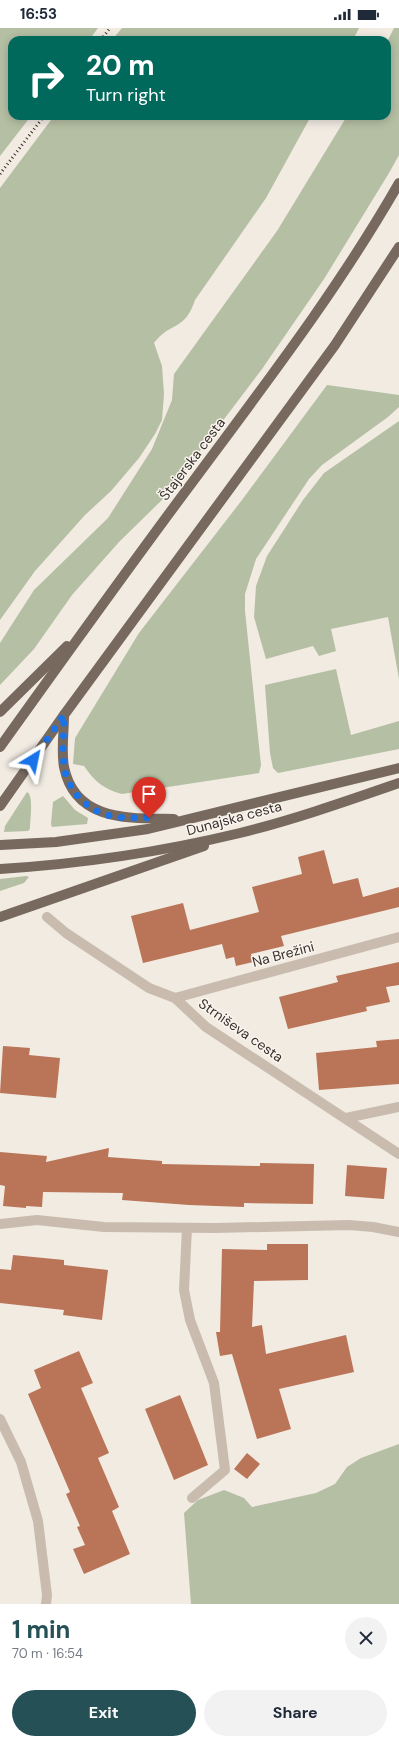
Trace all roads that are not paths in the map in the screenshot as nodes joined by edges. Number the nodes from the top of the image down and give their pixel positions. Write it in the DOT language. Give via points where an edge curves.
graph roads {
  1 [pos="399,183"];
  2 [pos="399,247"];
  3 [pos="89,625"];
  4 [pos="0,712"];
  5 [pos="64,715"];
  6 [pos="0,748"];
  7 [pos="399,768"];
  8 [pos="399,783"];
  9 [pos="0,806"];
  10 [pos="188,818"];
  11 [pos="241,833"];
  12 [pos="0,845"];
  13 [pos="0,869"];
  14 [pos="0,917"];
  15 [pos="47,917"];
  16 [pos="399,937"];
  17 [pos="175,998"];
  18 [pos="399,1107"];
  19 [pos="346,1118"];
  20 [pos="399,1154"];
  21 [pos="0,1224"];
  22 [pos="187,1228"];
  23 [pos="399,1232"];
  24 [pos="0,1419"];
  25 [pos="192,1498"];
  26 [pos="46,1604"];
  1 -- 3 [label="main road, Štajerska cesta" via="347,269 309,325"];
  2 -- 5 [label="main road" via="318,368"];
  3 -- 4 [label="main road"];
  3 -- 6 [label="main road, Štajerska cesta"];
  5 -- 9 [label="main road"];
  5 -- 10 [label="main road" via="64,766 70,785 84,802 93,809 111,816"];
  7 -- 10 [label="main road, Dunajska cesta"];
  8 -- 11 [label="main road, Dunajska cesta"];
  10 -- 12 [label="main road, Dunajska cesta" via="148,829 101,836"];
  11 -- 13 [label="main road, Dunajska cesta" via="151,852"];
  11 -- 14 [label="main road"];
  15 -- 17 [label="street, Strniševa cesta" via="66,933 149,988"];
  16 -- 17 [label="street, Na Brežini"];
  17 -- 19 [label="street, Strniševa cesta" via="206,1027"];
  18 -- 19 [label="street"];
  19 -- 20 [label="street, Strniševa cesta"];
  21 -- 22 [label="street" via="37,1220 104,1227"];
  22 -- 23 [label="street" via="349,1225"];
  22 -- 25 [label="street" via="184,1290 190,1320 214,1382 225,1470"];
  24 -- 26 [label="street" via="20,1462 38,1521"];
}
